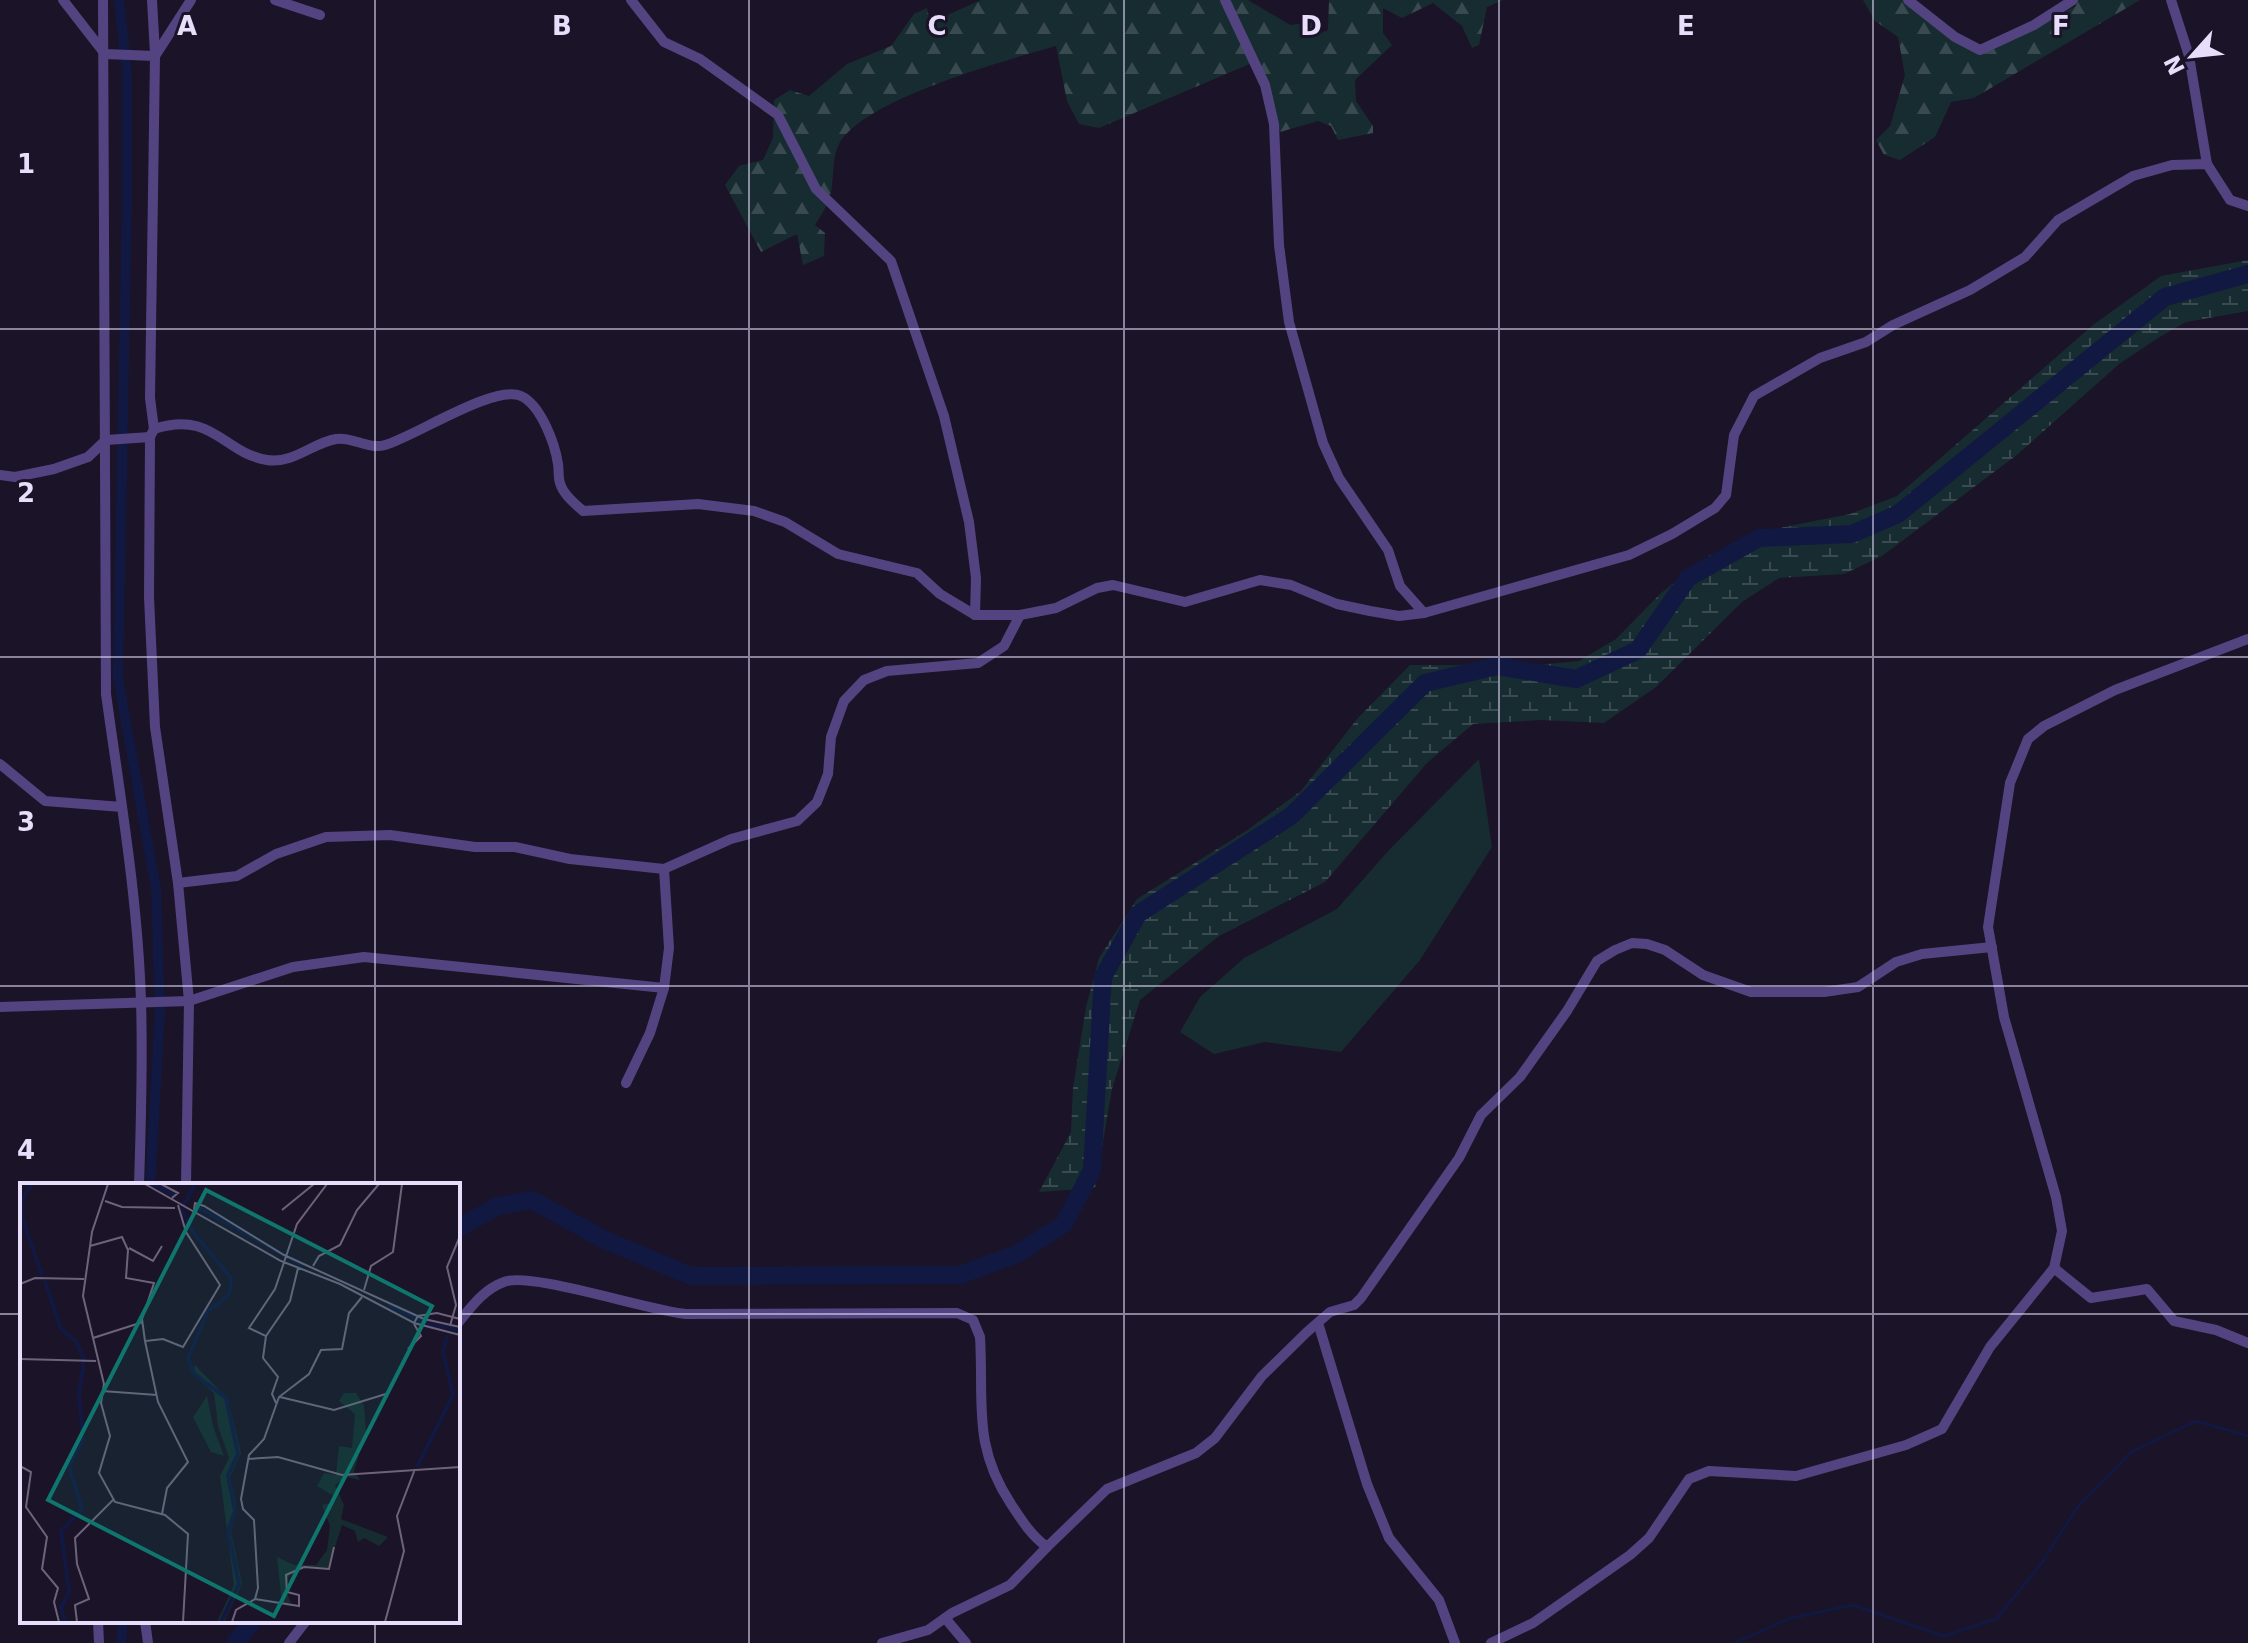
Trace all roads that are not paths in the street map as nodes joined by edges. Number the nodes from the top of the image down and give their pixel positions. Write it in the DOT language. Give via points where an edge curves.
graph roads {
  1 [pos="63,0"];
  2 [pos="103,0"];
  3 [pos="152,0"];
  4 [pos="191,0"];
  5 [pos="275,0"];
  6 [pos="631,0"];
  7 [pos="1225,0"];
  8 [pos="1908,0"];
  9 [pos="2073,0"];
  10 [pos="2171,0"];
  11 [pos="320,15"];
  12 [pos="111,55"];
  13 [pos="151,56"];
  14 [pos="2207,164"];
  15 [pos="2248,206"];
  16 [pos="152,433"];
  17 [pos="106,440"];
  18 [pos="0,475"];
  19 [pos="1424,613"];
  20 [pos="975,615"];
  21 [pos="1020,615"];
  22 [pos="2248,639"];
  23 [pos="0,764"];
  24 [pos="122,807"];
  25 [pos="664,869"];
  26 [pos="178,883"];
  27 [pos="1992,947"];
  28 [pos="664,988"];
  29 [pos="141,1000"];
  30 [pos="189,1001"];
  31 [pos="0,1007"];
  32 [pos="626,1083"];
  33 [pos="139,1183"];
  34 [pos="186,1183"];
  35 [pos="2054,1268"];
  36 [pos="460,1321"];
  37 [pos="1318,1323"];
  38 [pos="2248,1343"];
  39 [pos="1047,1547"];
  40 [pos="945,1618"];
  41 [pos="98,1623"];
  42 [pos="145,1623"];
  43 [pos="304,1623"];
  44 [pos="99,1643"];
  45 [pos="148,1643"];
  46 [pos="289,1643"];
  47 [pos="882,1643"];
  48 [pos="966,1643"];
  49 [pos="1455,1643"];
  50 [pos="1491,1643"];
  1 -- 12 [label="street"];
  2 -- 12 [label="street"];
  3 -- 13 [label="street"];
  4 -- 13 [label="street"];
  5 -- 11 [label="street"];
  6 -- 20 [label="street" via="664,42 700,59 778,115 816,189 891,261 944,416 969,522"];
  7 -- 19 [label="street" via="1265,85 1274,124 1279,245 1289,322 1323,443 1339,478 1388,550 1400,586"];
  8 -- 9 [label="street" via="1980,50"];
  10 -- 14 [label="street" via="2189,56"];
  12 -- 13 [label="street"];
  12 -- 17 [label="street"];
  13 -- 16 [label="street"];
  14 -- 15 [label="street" via="2230,200"];
  14 -- 19 [label="street" via="2172,165 2133,176 2058,220 2025,257 1970,290 1866,342 1820,358 1754,396 1734,435 1726,495 1715,508 1672,534 1629,555"];
  16 -- 17 [label="street"];
  16 -- 20 [label="street" via="175,422 206,429 266,460 285,460 337,439 384,446 491,397 513,394 524,397 546,429 560,483 583,511 698,504 754,511 785,522 838,554 917,573"];
  16 -- 26 [label="street" via="149,597 155,727"];
  17 -- 18 [label="street" via="88,457 54,469"];
  17 -- 24 [label="street" via="106,694"];
  19 -- 21 [label="street" via="1370,611 1260,580 1185,602 1113,585 1056,608"];
  20 -- 21 [label="street"];
  21 -- 25 [label="street" via="1004,646 978,663 887,671 864,680 844,701 817,802 797,821 731,839"];
  22 -- 27 [label="street" via="2115,690 2028,739 2010,783 2000,836 1988,927"];
  23 -- 24 [label="street" via="45,801"];
  24 -- 29 [label="street"];
  25 -- 26 [label="street" via="390,835 326,837 276,854 237,876"];
  25 -- 28 [label="street" via="669,948"];
  26 -- 30 [label="street"];
  27 -- 35 [label="street" via="2010,1042 2056,1197 2062,1231"];
  27 -- 37 [label="street" via="1922,954 1896,962 1858,987 1824,992 1751,992 1703,975 1647,944 1615,950 1597,961 1520,1077 1481,1115 1459,1158 1361,1298"];
  28 -- 30 [label="street" via="364,957 293,967"];
  28 -- 32 [label="street"];
  29 -- 30 [label="street"];
  29 -- 31 [label="street" via="110,1006"];
  29 -- 33 [label="street"];
  30 -- 34 [label="street"];
  35 -- 38 [label="street" via="2091,1298 2147,1289 2174,1321"];
  35 -- 50 [label="street" via="1990,1347 1942,1429 1906,1445 1796,1476 1697,1474 1630,1555 1533,1623"];
  36 -- 39 [label="street" via="491,1289 523,1277 686,1314 957,1313 973,1320 980,1337 985,1452 1032,1536"];
  37 -- 39 [label="street" via="1262,1376 1215,1438 1196,1453 1107,1489"];
  37 -- 49 [label="street" via="1389,1538 1439,1600"];
  39 -- 40 [label="street" via="1010,1585"];
  40 -- 47 [label="street" via="928,1630"];
  40 -- 48 [label="street"];
  41 -- 44 [label="street"];
  42 -- 45 [label="street"];
  43 -- 46 [label="street"];
}
